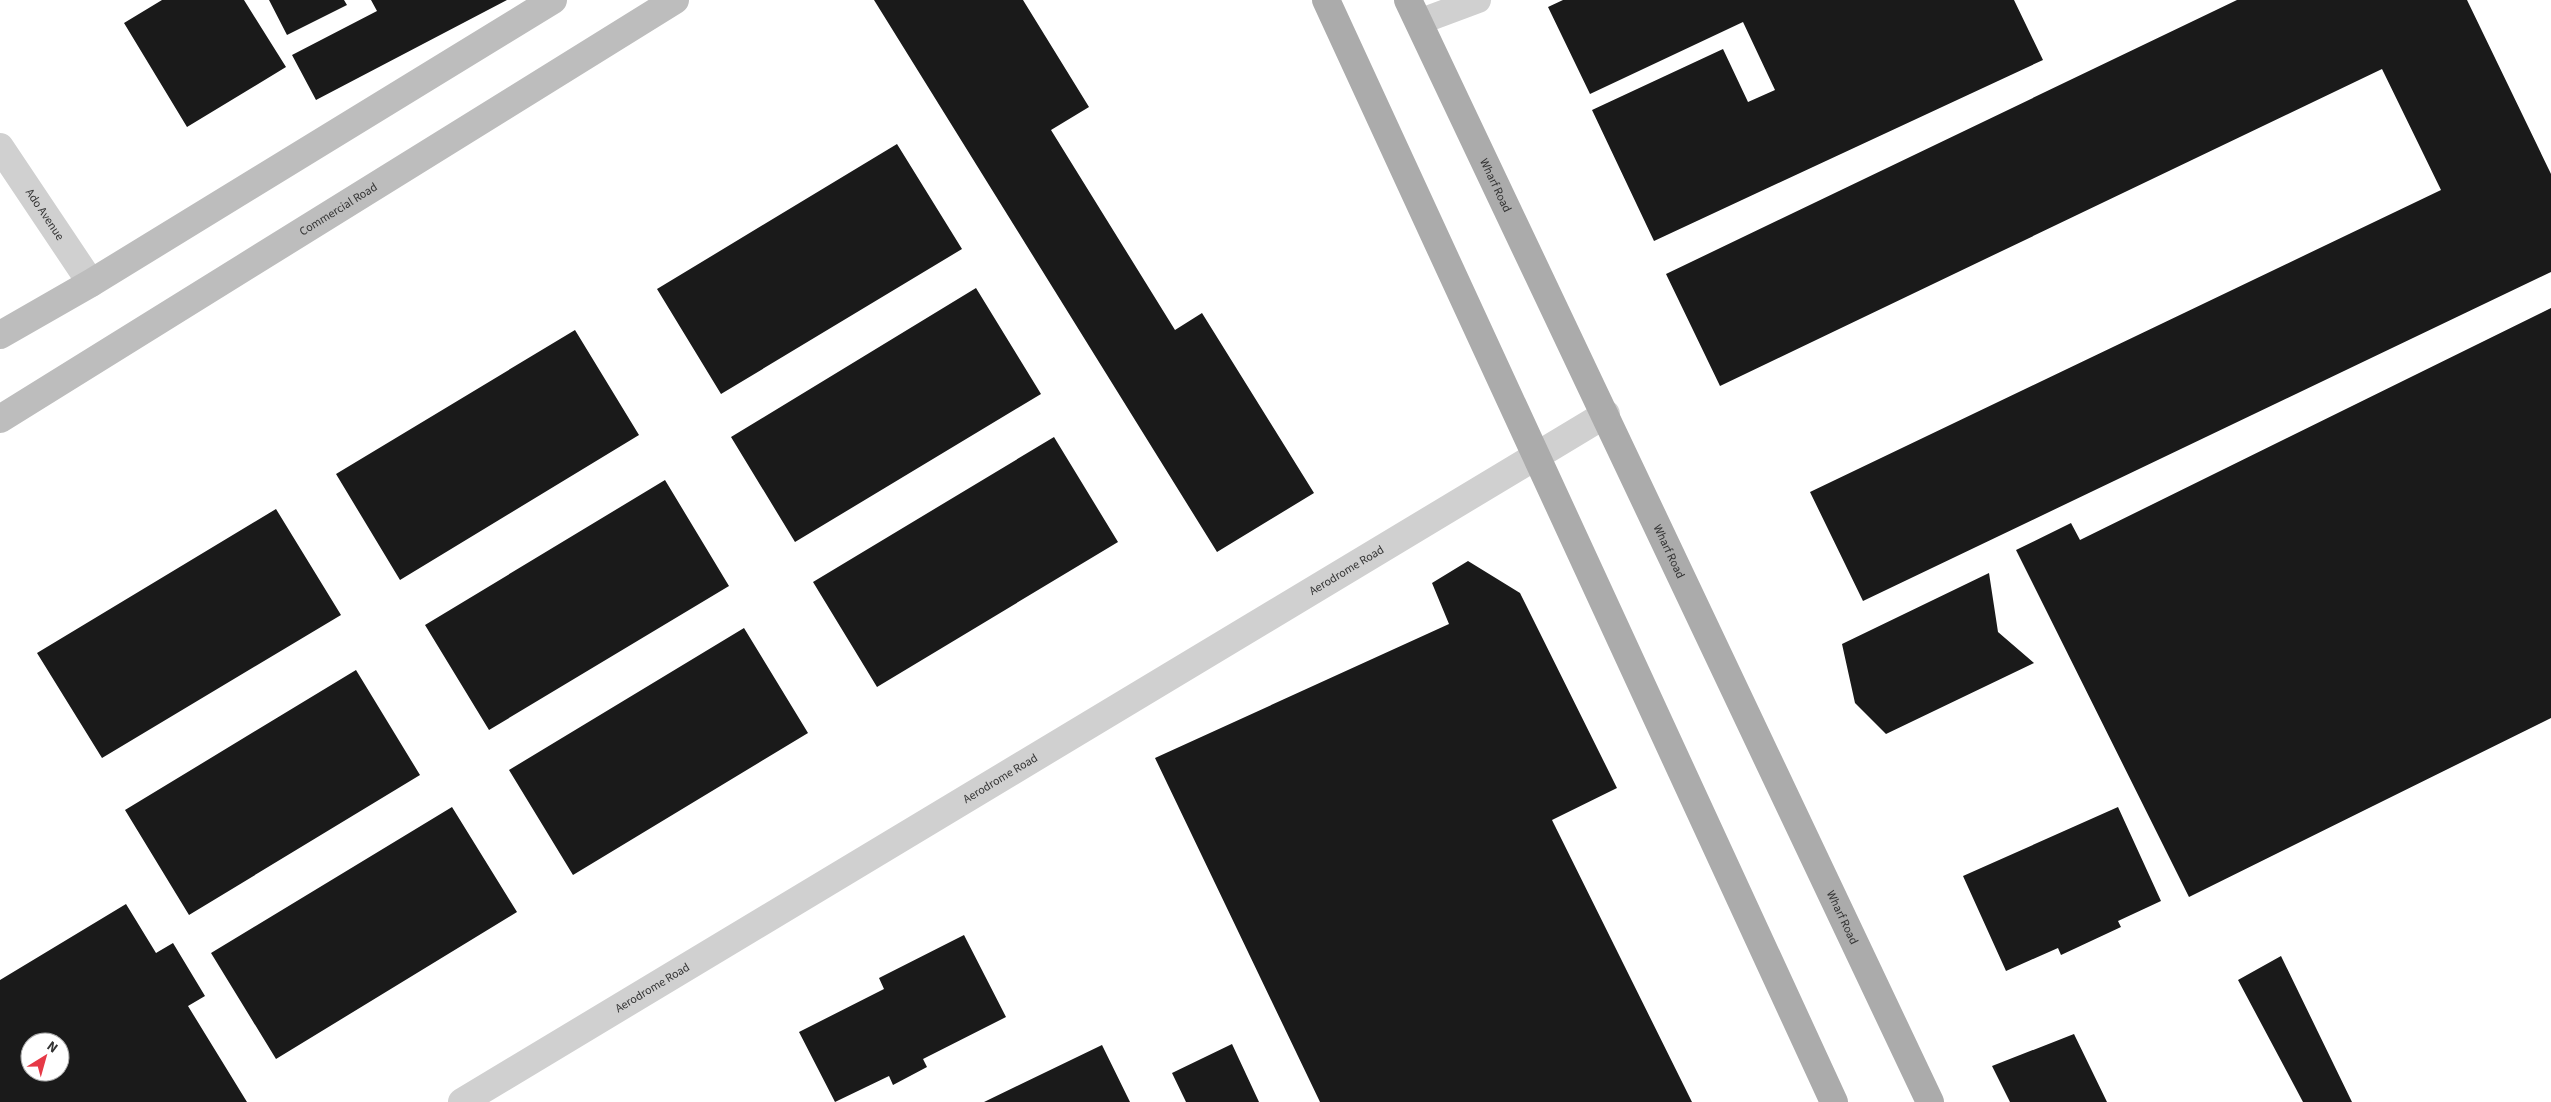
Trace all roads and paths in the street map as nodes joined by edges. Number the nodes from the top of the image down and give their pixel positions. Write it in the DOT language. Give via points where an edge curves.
graph roads {
  1 [pos="553,0"];
  2 [pos="675,0"];
  3 [pos="1326,0"];
  4 [pos="1478,0"];
  5 [pos="1414,11"];
  6 [pos="0,147"];
  7 [pos="91,283"];
  8 [pos="0,335"];
  9 [pos="1606,414"];
  10 [pos="0,419"];
  11 [pos="1537,456"];
  12 [pos="462,1102"];
  13 [pos="1834,1102"];
  14 [pos="1930,1102"];
  1 -- 7 [label="main road"];
  2 -- 10 [label="main road, Commercial Road"];
  3 -- 11 [label="main road"];
  4 -- 5 [label="lane"];
  5 -- 9 [label="main road, Wharf Road"];
  6 -- 7 [label="street, Ado Avenue"];
  7 -- 8 [label="main road"];
  9 -- 11 [label="street, Aerodrome Road"];
  9 -- 14 [label="main road, Wharf Road"];
  11 -- 12 [label="street, Aerodrome Road"];
  11 -- 13 [label="main road"];
}
